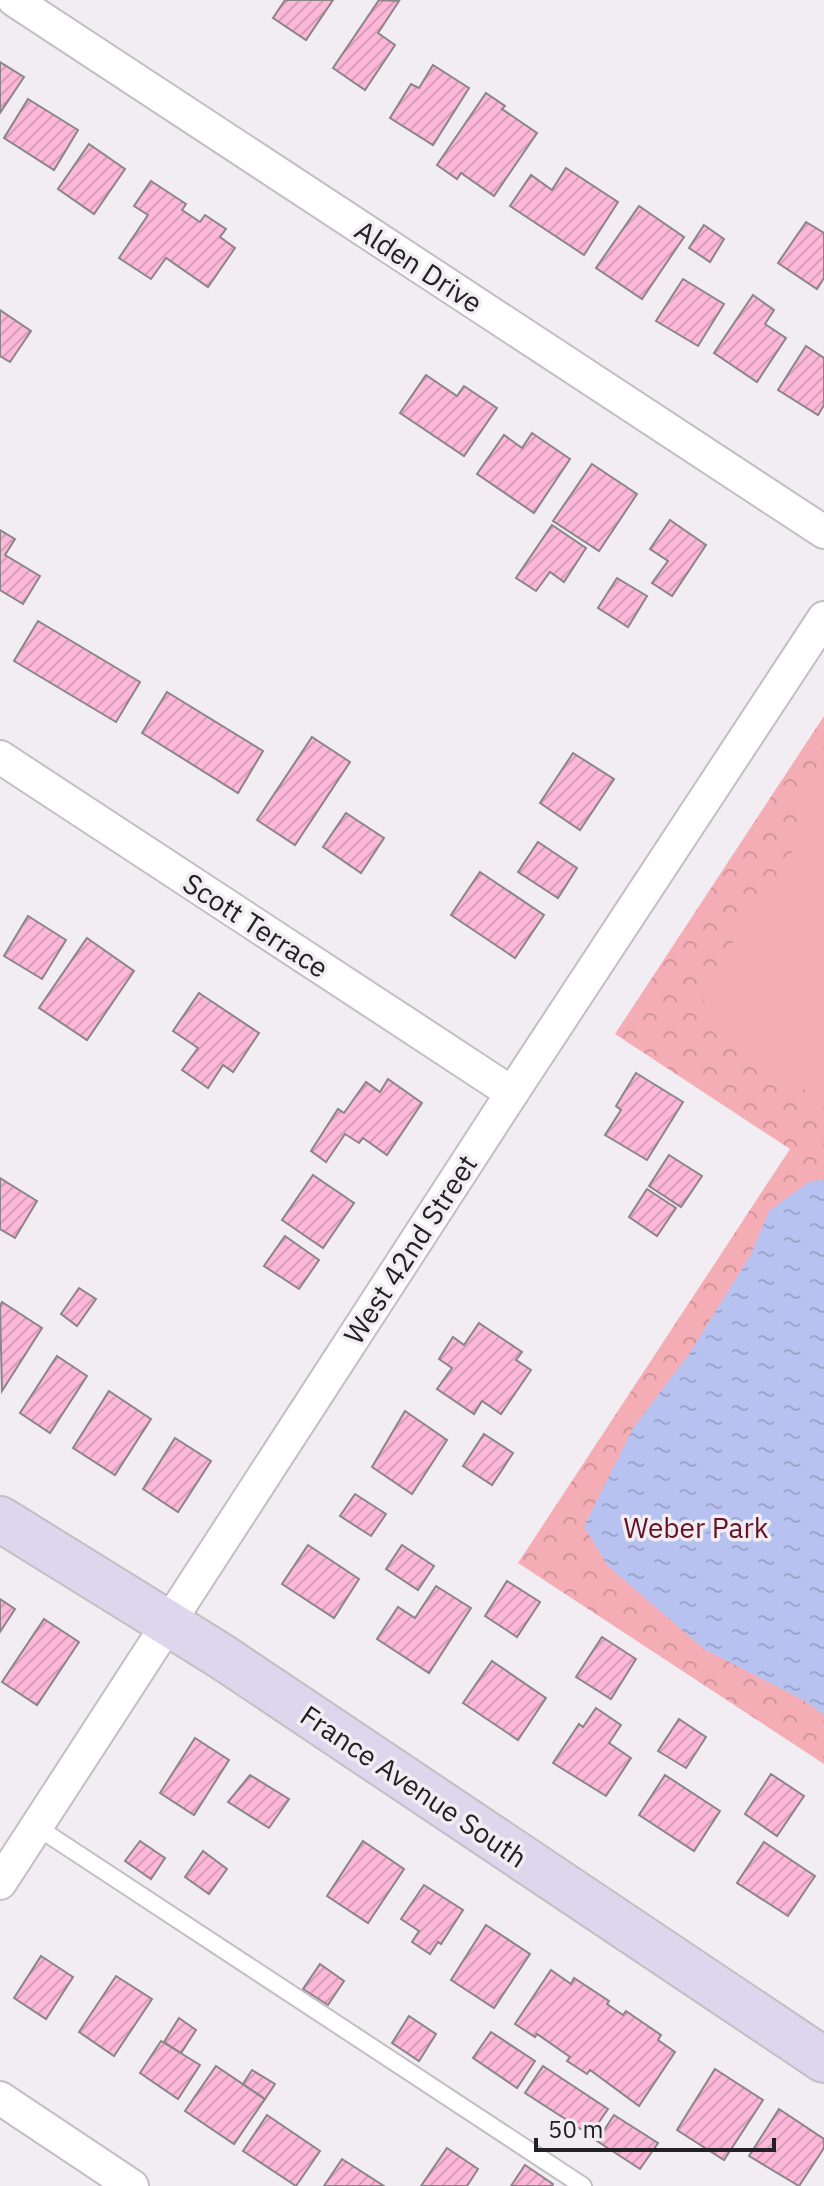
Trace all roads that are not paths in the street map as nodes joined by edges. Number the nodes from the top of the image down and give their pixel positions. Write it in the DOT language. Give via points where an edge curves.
graph roads {
  1 [pos="14,0"];
  2 [pos="824,532"];
  3 [pos="824,618"];
  4 [pos="0,757"];
  5 [pos="512,1093"];
  6 [pos="0,1519"];
  7 [pos="169,1624"];
  8 [pos="37,1827"];
  9 [pos="0,1883"];
  10 [pos="824,2060"];
  11 [pos="0,2098"];
  12 [pos="132,2186"];
  13 [pos="583,2186"];
  1 -- 2 [label="street, Alden Drive"];
  3 -- 5 [label="street, West 42nd Street"];
  4 -- 5 [label="street, Scott Terrace"];
  5 -- 7 [label="street, West 42nd Street"];
  6 -- 7 [label="main road, France Avenue South"];
  7 -- 8 [label="street, West 42nd Street"];
  7 -- 10 [label="main road, France Avenue South"];
  8 -- 9 [label="street, West 42nd Street"];
  8 -- 13 [label="lane"];
  11 -- 12 [label="street"];
}
